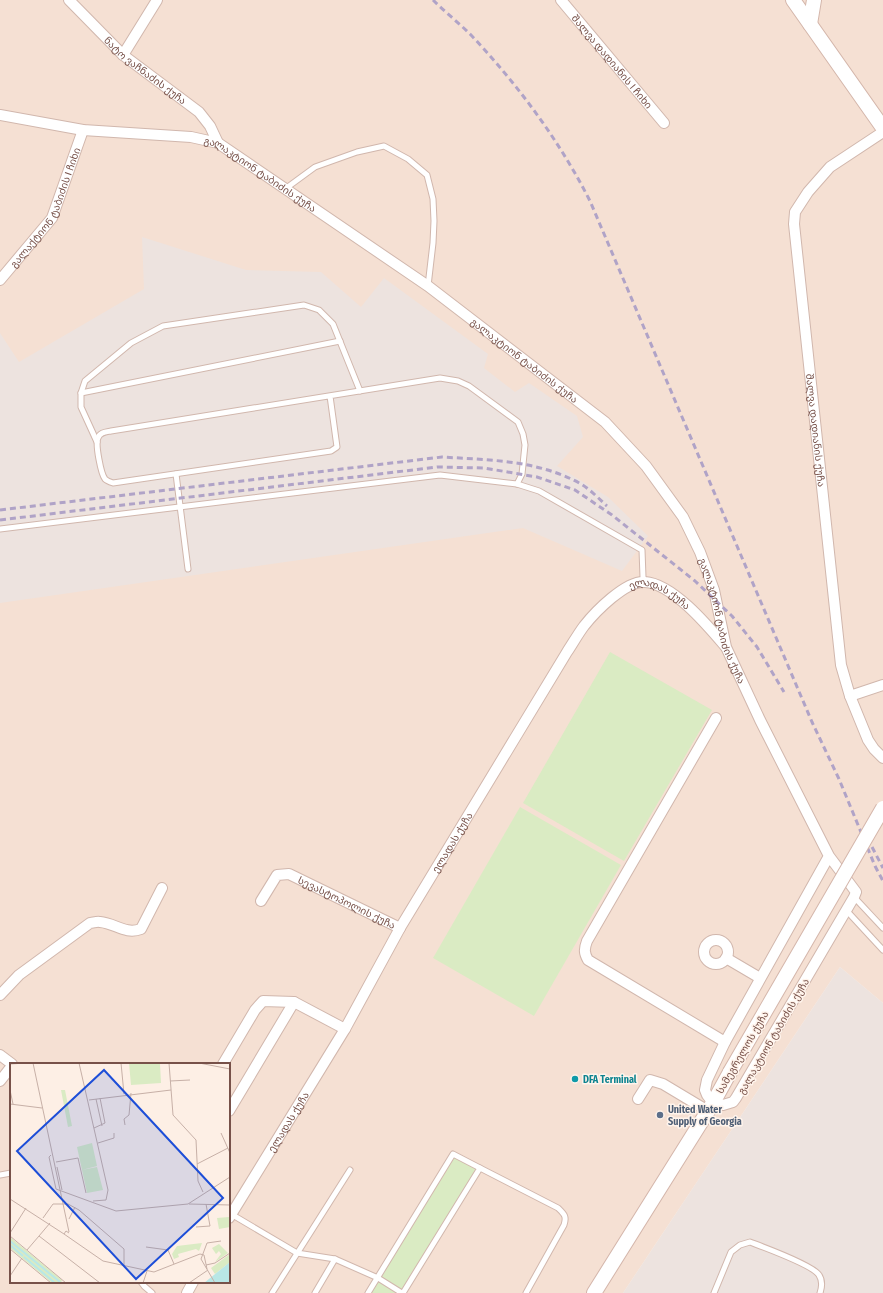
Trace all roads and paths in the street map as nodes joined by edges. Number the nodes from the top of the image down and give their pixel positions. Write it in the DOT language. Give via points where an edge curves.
graph roads {
  1 [pos="69,0"];
  2 [pos="157,0"];
  3 [pos="561,0"];
  4 [pos="793,0"];
  5 [pos="814,0"];
  6 [pos="810,24"];
  7 [pos="123,55"];
  8 [pos="0,115"];
  9 [pos="664,123"];
  10 [pos="883,128"];
  11 [pos="83,130"];
  12 [pos="883,132"];
  13 [pos="218,143"];
  14 [pos="285,189"];
  15 [pos="0,280"];
  16 [pos="428,286"];
  17 [pos="340,341"];
  18 [pos="360,391"];
  19 [pos="82,394"];
  20 [pos="330,396"];
  21 [pos="97,443"];
  22 [pos="176,474"];
  23 [pos="517,484"];
  24 [pos="180,507"];
  25 [pos="0,529"];
  26 [pos="188,569"];
  27 [pos="645,582"];
  28 [pos="726,647"];
  29 [pos="883,685"];
  30 [pos="850,696"];
  31 [pos="716,718"];
  32 [pos="883,758"];
  33 [pos="883,808"];
  34 [pos="829,856"];
  35 [pos="162,888"];
  36 [pos="854,897"];
  37 [pos="261,901"];
  38 [pos="846,910"];
  39 [pos="400,928"];
  40 [pos="883,928"];
  41 [pos="883,950"];
  42 [pos="726,958"];
  43 [pos="760,978"];
  44 [pos="0,995"];
  45 [pos="294,1002"];
  46 [pos="344,1029"];
  47 [pos="725,1042"];
  48 [pos="0,1055"];
  49 [pos="11,1063"];
  50 [pos="224,1063"];
  51 [pos="10,1068"];
  52 [pos="0,1081"];
  53 [pos="638,1099"];
  54 [pos="711,1107"];
  55 [pos="230,1109"];
  56 [pos="480,1168"];
  57 [pos="350,1170"];
  58 [pos="10,1173"];
  59 [pos="0,1176"];
  60 [pos="231,1212"];
  61 [pos="297,1253"];
  62 [pos="335,1259"];
  63 [pos="378,1278"];
  64 [pos="142,1283"];
  65 [pos="192,1283"];
  66 [pos="149,1292"];
  67 [pos="187,1293"];
  68 [pos="272,1293"];
  69 [pos="315,1293"];
  70 [pos="368,1293"];
  71 [pos="403,1293"];
  72 [pos="526,1293"];
  73 [pos="594,1293"];
  74 [pos="714,1293"];
  75 [pos="820,1293"];
  1 -- 7 [label="street, ნატო ვაჩნაძის ქუჩა"];
  2 -- 7 [label="street"];
  3 -- 9 [label="street, შალვა დადიანის I ჩიხი"];
  4 -- 6 [label="main road"];
  5 -- 6 [label="main road"];
  6 -- 10 [label="main road"];
  7 -- 13 [label="street, ნატო ვაჩნაძის ქუჩა" via="199,112 210,126"];
  8 -- 11 [label="street, გალაკტიონ ტაბიძის ქუჩა"];
  11 -- 13 [label="street, გალაკტიონ ტაბიძის ქუჩა" via="191,137"];
  11 -- 15 [label="street, გალაქტიონ ტაბიძის I ჩიხი" via="52,218"];
  12 -- 30 [label="street, შალვა დადიანის ქუჩა" via="830,167 808,192 795,212 794,224 841,665"];
  13 -- 14 [label="street, გალაკტიონ ტაბიძის ქუჩა"];
  14 -- 16 [label="street, გალაკტიონ ტაბიძის ქუჩა"];
  14 -- 16 [label="lane" via="315,167 357,152 384,146 408,159 427,175 433,199 433,243"];
  16 -- 28 [label="street, გალაკტიონ ტაბიძის ქუჩა" via="605,422 646,466 683,517 700,552 714,590"];
  17 -- 18 [label="lane"];
  17 -- 19 [label="lane"];
  17 -- 19 [label="lane" via="333,324 319,310 304,305 163,326 131,343 85,381"];
  18 -- 20 [label="lane"];
  18 -- 23 [label="lane" via="440,378 469,386 518,422 525,445 522,474"];
  19 -- 21 [label="lane" via="81,407"];
  20 -- 21 [label="lane" via="102,433"];
  20 -- 22 [label="lane" via="337,447 331,451"];
  21 -- 22 [label="lane" via="102,474 106,480 113,483"];
  22 -- 24 [label="lane"];
  23 -- 24 [label="lane" via="440,475"];
  23 -- 27 [label="lane" via="539,491 642,550 642,577"];
  24 -- 25 [label="lane"];
  24 -- 26 [label="lane"];
  27 -- 28 [label="street, ელადას ქუჩა" via="666,590 681,601"];
  27 -- 39 [label="street, ელადას ქუჩა" via="636,582 624,589 596,612 584,626"];
  28 -- 34 [label="street, გალაკტიონ ტაბიძის ქუჩა"];
  29 -- 30 [label="street"];
  30 -- 32 [label="street, შალვა დადიანის ქუჩა" via="868,740"];
  31 -- 47 [label="street" via="587,942 584,953 588,960"];
  33 -- 54 [label="main road, სამეგრელოს ქუჩა, bridge"];
  34 -- 36 [label="street, გალაკტიონ ტაბიძის ქუჩა" via="856,892"];
  34 -- 43 [label="street"];
  35 -- 44 [label="street" via="141,929 128,931 99,921 90,923 19,975"];
  36 -- 38 [label="street, გალაკტიონ ტაბიძის ქუჩა"];
  36 -- 40 [label="lane"];
  37 -- 39 [label="street, სევასტოპოლის ქუჩა" via="276,875 289,874"];
  38 -- 41 [label="lane"];
  38 -- 54 [label="street, გალაკტიონ ტაბიძის ქუჩა" via="736,1098 732,1102"];
  39 -- 46 [label="street, ელადას ქუჩა"];
  42 -- 43 [label="street"];
  43 -- 47 [label="street"];
  45 -- 46 [label="street"];
  45 -- 50 [label="street" via="263,1001"];
  45 -- 55 [label="street"];
  46 -- 60 [label="street, ელადას ქუჩა"];
  47 -- 54 [label="street" via="705,1085"];
  48 -- 49 [label="street"];
  51 -- 52 [label="street"];
  53 -- 54 [label="street" via="650,1080"];
  54 -- 73 [label="main road, სამეგრელოს ქუჩა"];
  56 -- 63 [label="lane" via="454,1154"];
  56 -- 71 [label="lane"];
  56 -- 72 [label="lane" via="565,1214 564,1225"];
  57 -- 61 [label="lane"];
  58 -- 59 [label="lane"];
  60 -- 61 [label="lane"];
  61 -- 62 [label="lane"];
  61 -- 68 [label="lane"];
  62 -- 63 [label="lane"];
  62 -- 69 [label="lane"];
  63 -- 70 [label="lane"];
  63 -- 71 [label="lane"];
  64 -- 66 [label="lane"];
  65 -- 67 [label="street"];
  74 -- 75 [label="lane" via="731,1252 740,1245 750,1242 810,1267 819,1275 823,1287"];
}
